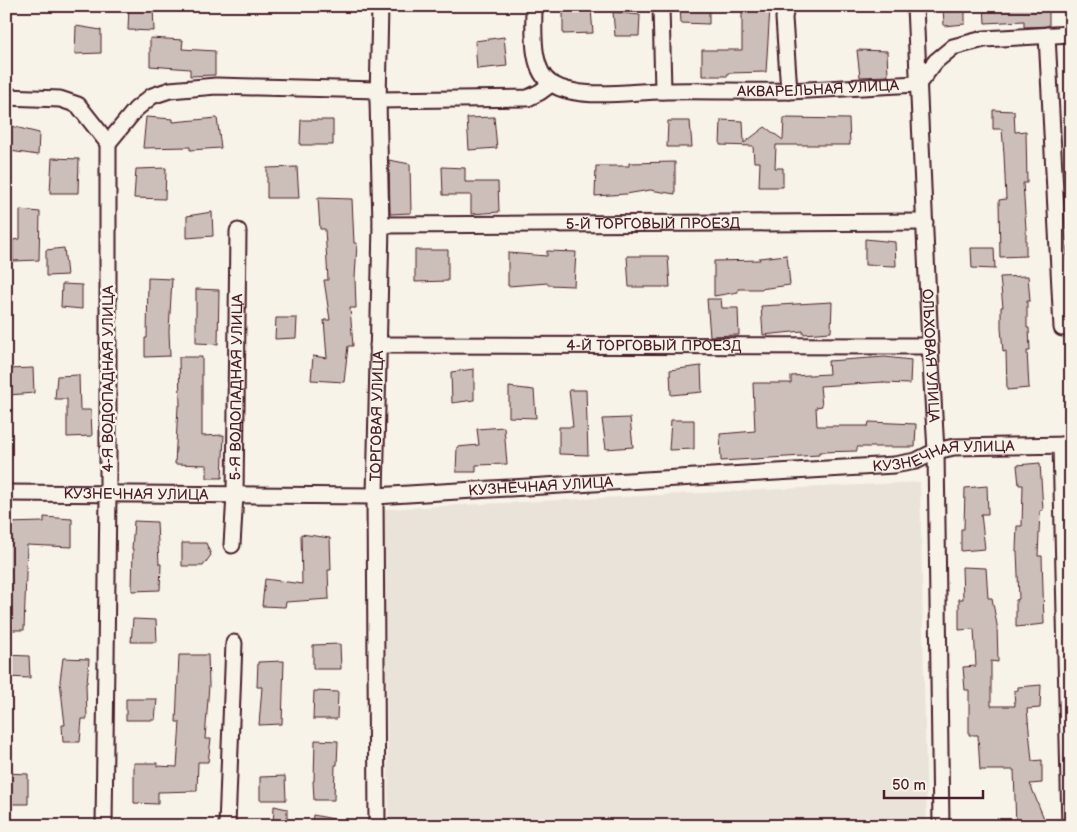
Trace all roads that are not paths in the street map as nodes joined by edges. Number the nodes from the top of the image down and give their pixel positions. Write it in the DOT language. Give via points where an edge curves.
graph roads {
  1 [pos="380,6"];
  2 [pos="534,6"];
  3 [pos="661,6"];
  4 [pos="786,6"];
  5 [pos="915,6"];
  6 [pos="1071,34"];
  7 [pos="1047,35"];
  8 [pos="551,84"];
  9 [pos="918,84"];
  10 [pos="789,90"];
  11 [pos="664,91"];
  12 [pos="378,95"];
  13 [pos="6,97"];
  14 [pos="108,143"];
  15 [pos="925,222"];
  16 [pos="380,226"];
  17 [pos="238,231"];
  18 [pos="1062,328"];
  19 [pos="378,345"];
  20 [pos="930,346"];
  21 [pos="1066,445"];
  22 [pos="936,451"];
  23 [pos="6,493"];
  24 [pos="108,494"];
  25 [pos="235,495"];
  26 [pos="375,496"];
  27 [pos="232,545"];
  28 [pos="234,643"];
  29 [pos="104,826"];
  30 [pos="227,826"];
  31 [pos="377,826"];
  32 [pos="941,826"];
  33 [pos="1070,826"];
  1 -- 12 [label="street, ТОРГОВАЯ УЛИЦА"];
  2 -- 8 [label="street" via="534,48 540,70"];
  3 -- 11 [label="street"];
  4 -- 10 [label="street"];
  5 -- 9 [label="street, ОЛЬХОВАЯ УЛИЦА"];
  6 -- 7 [label="street, АКВАРЕЛЬНАЯ УЛИЦА"];
  7 -- 9 [label="street, АКВАРЕЛЬНАЯ УЛИЦА" via="984,39 953,47 936,61"];
  7 -- 18 [label="street"];
  8 -- 11 [label="street, АКВАРЕЛЬНАЯ УЛИЦА" via="587,94"];
  8 -- 12 [label="street" via="528,98"];
  9 -- 10 [label="street, АКВАРЕЛЬНАЯ УЛИЦА"];
  9 -- 15 [label="street, ОЛЬХОВАЯ УЛИЦА"];
  10 -- 11 [label="street, АКВАРЕЛЬНАЯ УЛИЦА"];
  12 -- 14 [label="street" via="216,86 170,90 152,96 141,105"];
  12 -- 16 [label="street, ТОРГОВАЯ УЛИЦА"];
  13 -- 14 [label="street" via="60,99 78,106"];
  14 -- 24 [label="street, 4-Я ВОДОПАДНАЯ УЛИЦА"];
  15 -- 16 [label="street, 5-Й ТОРГОВЫЙ ПРОЕЗД"];
  15 -- 20 [label="street, ОЛЬХОВАЯ УЛИЦА"];
  16 -- 19 [label="street, ТОРГОВАЯ УЛИЦА"];
  17 -- 25 [label="street, 5-Я ВОДОПАДНАЯ УЛИЦА"];
  19 -- 20 [label="street, 4-Й ТОРГОВЫЙ ПРОЕЗД"];
  19 -- 26 [label="street, ТОРГОВАЯ УЛИЦА"];
  20 -- 22 [label="street, ОЛЬХОВАЯ УЛИЦА"];
  21 -- 22 [label="street, КУЗНЕЧНАЯ УЛИЦА" via="954,447"];
  21 -- 33 [label="street"];
  22 -- 26 [label="street, КУЗНЕЧНАЯ УЛИЦА" via="916,461 894,465"];
  22 -- 32 [label="street, ОЛЬХОВАЯ УЛИЦА"];
  23 -- 24 [label="street, КУЗНЕЧНАЯ УЛИЦА"];
  24 -- 25 [label="street, КУЗНЕЧНАЯ УЛИЦА"];
  24 -- 29 [label="street, 4-Я ВОДОПАДНАЯ УЛИЦА"];
  25 -- 26 [label="street, КУЗНЕЧНАЯ УЛИЦА"];
  25 -- 27 [label="street, 5-Я ВОДОПАДНАЯ УЛИЦА"];
  26 -- 31 [label="street, ТОРГОВАЯ УЛИЦА"];
  28 -- 30 [label="street"];
}
